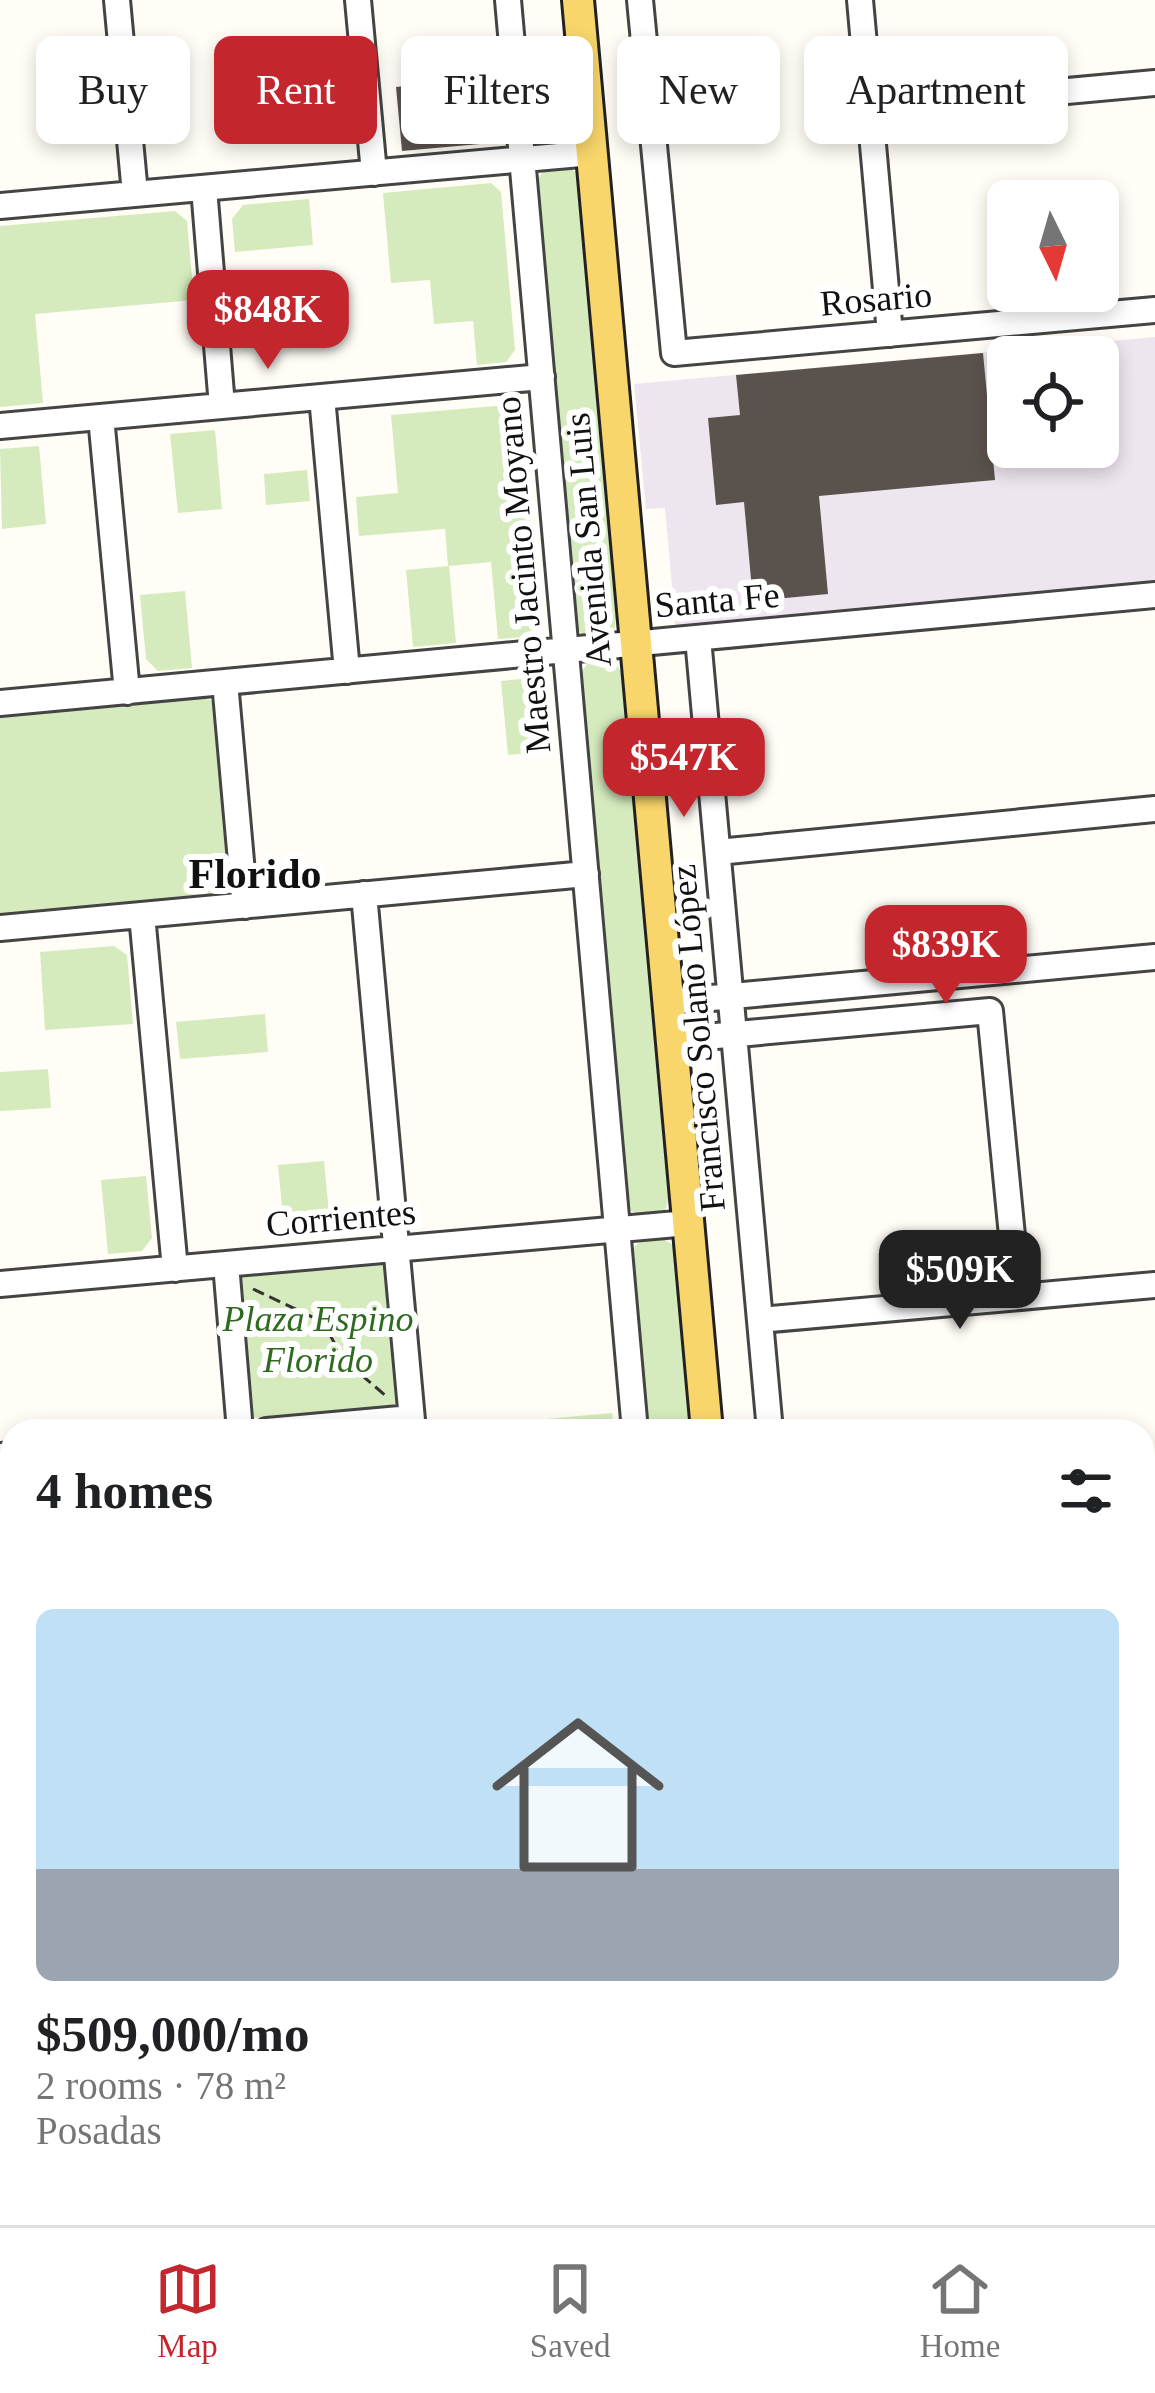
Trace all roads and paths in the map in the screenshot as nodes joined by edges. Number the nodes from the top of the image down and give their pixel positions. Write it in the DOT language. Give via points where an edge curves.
graph roads {
  1 [pos="117,0"];
  2 [pos="358,0"];
  3 [pos="508,0"];
  4 [pos="578,0"];
  5 [pos="640,0"];
  6 [pos="860,0"];
  7 [pos="863,36"];
  8 [pos="1155,83"];
  9 [pos="1068,91"];
  10 [pos="873,144"];
  11 [pos="592,153"];
  12 [pos="523,160"];
  13 [pos="374,173"];
  14 [pos="204,188"];
  15 [pos="135,194"];
  16 [pos="0,206"];
  17 [pos="1155,310"];
  18 [pos="890,334"];
  19 [pos="542,377"];
  20 [pos="322,397"];
  21 [pos="222,406"];
  22 [pos="101,417"];
  23 [pos="0,426"];
  24 [pos="1155,595"];
  25 [pos="698,638"];
  26 [pos="636,644"];
  27 [pos="566,650"];
  28 [pos="347,670"];
  29 [pos="225,682"];
  30 [pos="127,692"];
  31 [pos="0,704"];
  32 [pos="1155,809"];
  33 [pos="718,851"];
  34 [pos="586,874"];
  35 [pos="364,895"];
  36 [pos="244,906"];
  37 [pos="142,915"];
  38 [pos="0,928"];
  39 [pos="1155,957"];
  40 [pos="731,997"];
  41 [pos="668,1002"];
  42 [pos="734,1034"];
  43 [pos="672,1040"];
  44 [pos="688,1223"];
  45 [pos="617,1229"];
  46 [pos="396,1249"];
  47 [pos="226,1264"];
  48 [pos="175,1269"];
  49 [pos="0,1284"];
  50 [pos="242,1285"];
  51 [pos="1155,1285"];
  52 [pos="1018,1297"];
  53 [pos="760,1320"];
  54 [pos="386,1403"];
  55 [pos="239,1419"];
  56 [pos="412,1419"];
  57 [pos="633,1419"];
  58 [pos="705,1419"];
  59 [pos="769,1419"];
  1 -- 15 [label="street"];
  2 -- 13 [label="street"];
  3 -- 12 [label="street, Maestro Jacinto Moyano"];
  4 -- 11 [label="main road, Avenida San Luis"];
  5 -- 18 [label="street, Rosario" via="674,353"];
  6 -- 7 [label="street"];
  8 -- 9 [label="street"];
  10 -- 18 [label="street"];
  11 -- 12 [label="street"];
  11 -- 26 [label="main road, Avenida San Luis"];
  12 -- 13 [label="street"];
  12 -- 19 [label="street, Maestro Jacinto Moyano"];
  13 -- 14 [label="street"];
  14 -- 15 [label="street"];
  14 -- 21 [label="street"];
  15 -- 16 [label="street"];
  17 -- 18 [label="street, Rosario"];
  19 -- 20 [label="street"];
  19 -- 27 [label="street, Maestro Jacinto Moyano"];
  20 -- 21 [label="street"];
  20 -- 28 [label="street"];
  21 -- 22 [label="street"];
  22 -- 23 [label="street"];
  22 -- 30 [label="street"];
  24 -- 25 [label="street, Santa Fe"];
  25 -- 26 [label="street, Santa Fe"];
  25 -- 33 [label="street, Francisco Solano López"];
  26 -- 27 [label="street, Santa Fe"];
  26 -- 41 [label="main road, Avenida San Luis"];
  27 -- 28 [label="street, Santa Fe"];
  27 -- 34 [label="street, Maestro Jacinto Moyano"];
  28 -- 29 [label="street, Santa Fe"];
  29 -- 30 [label="street, Santa Fe"];
  29 -- 36 [label="street"];
  30 -- 31 [label="street, Santa Fe"];
  32 -- 33 [label="street"];
  33 -- 40 [label="street, Francisco Solano López"];
  34 -- 35 [label="street"];
  34 -- 45 [label="street, Maestro Jacinto Moyano"];
  35 -- 36 [label="street"];
  35 -- 46 [label="street"];
  36 -- 37 [label="street"];
  37 -- 38 [label="street"];
  37 -- 48 [label="street"];
  39 -- 40 [label="street"];
  40 -- 41 [label="street"];
  40 -- 42 [label="street, Francisco Solano López"];
  41 -- 43 [label="main road, Avenida San Luis"];
  42 -- 43 [label="street"];
  42 -- 52 [label="street" via="990,1011"];
  42 -- 53 [label="street, Francisco Solano López"];
  43 -- 44 [label="main road, Avenida San Luis"];
  44 -- 45 [label="street, Corrientes"];
  44 -- 58 [label="main road, Avenida San Luis"];
  45 -- 46 [label="street, Corrientes"];
  45 -- 57 [label="street, Maestro Jacinto Moyano"];
  46 -- 47 [label="street, Corrientes"];
  46 -- 56 [label="street"];
  47 -- 48 [label="street, Corrientes"];
  47 -- 55 [label="street"];
  48 -- 49 [label="street, Corrientes"];
  50 -- 54 [label="path" via="323,1322 338,1353 392,1401"];
  51 -- 52 [label="street"];
  52 -- 53 [label="street"];
  53 -- 59 [label="street, Francisco Solano López"];
}
